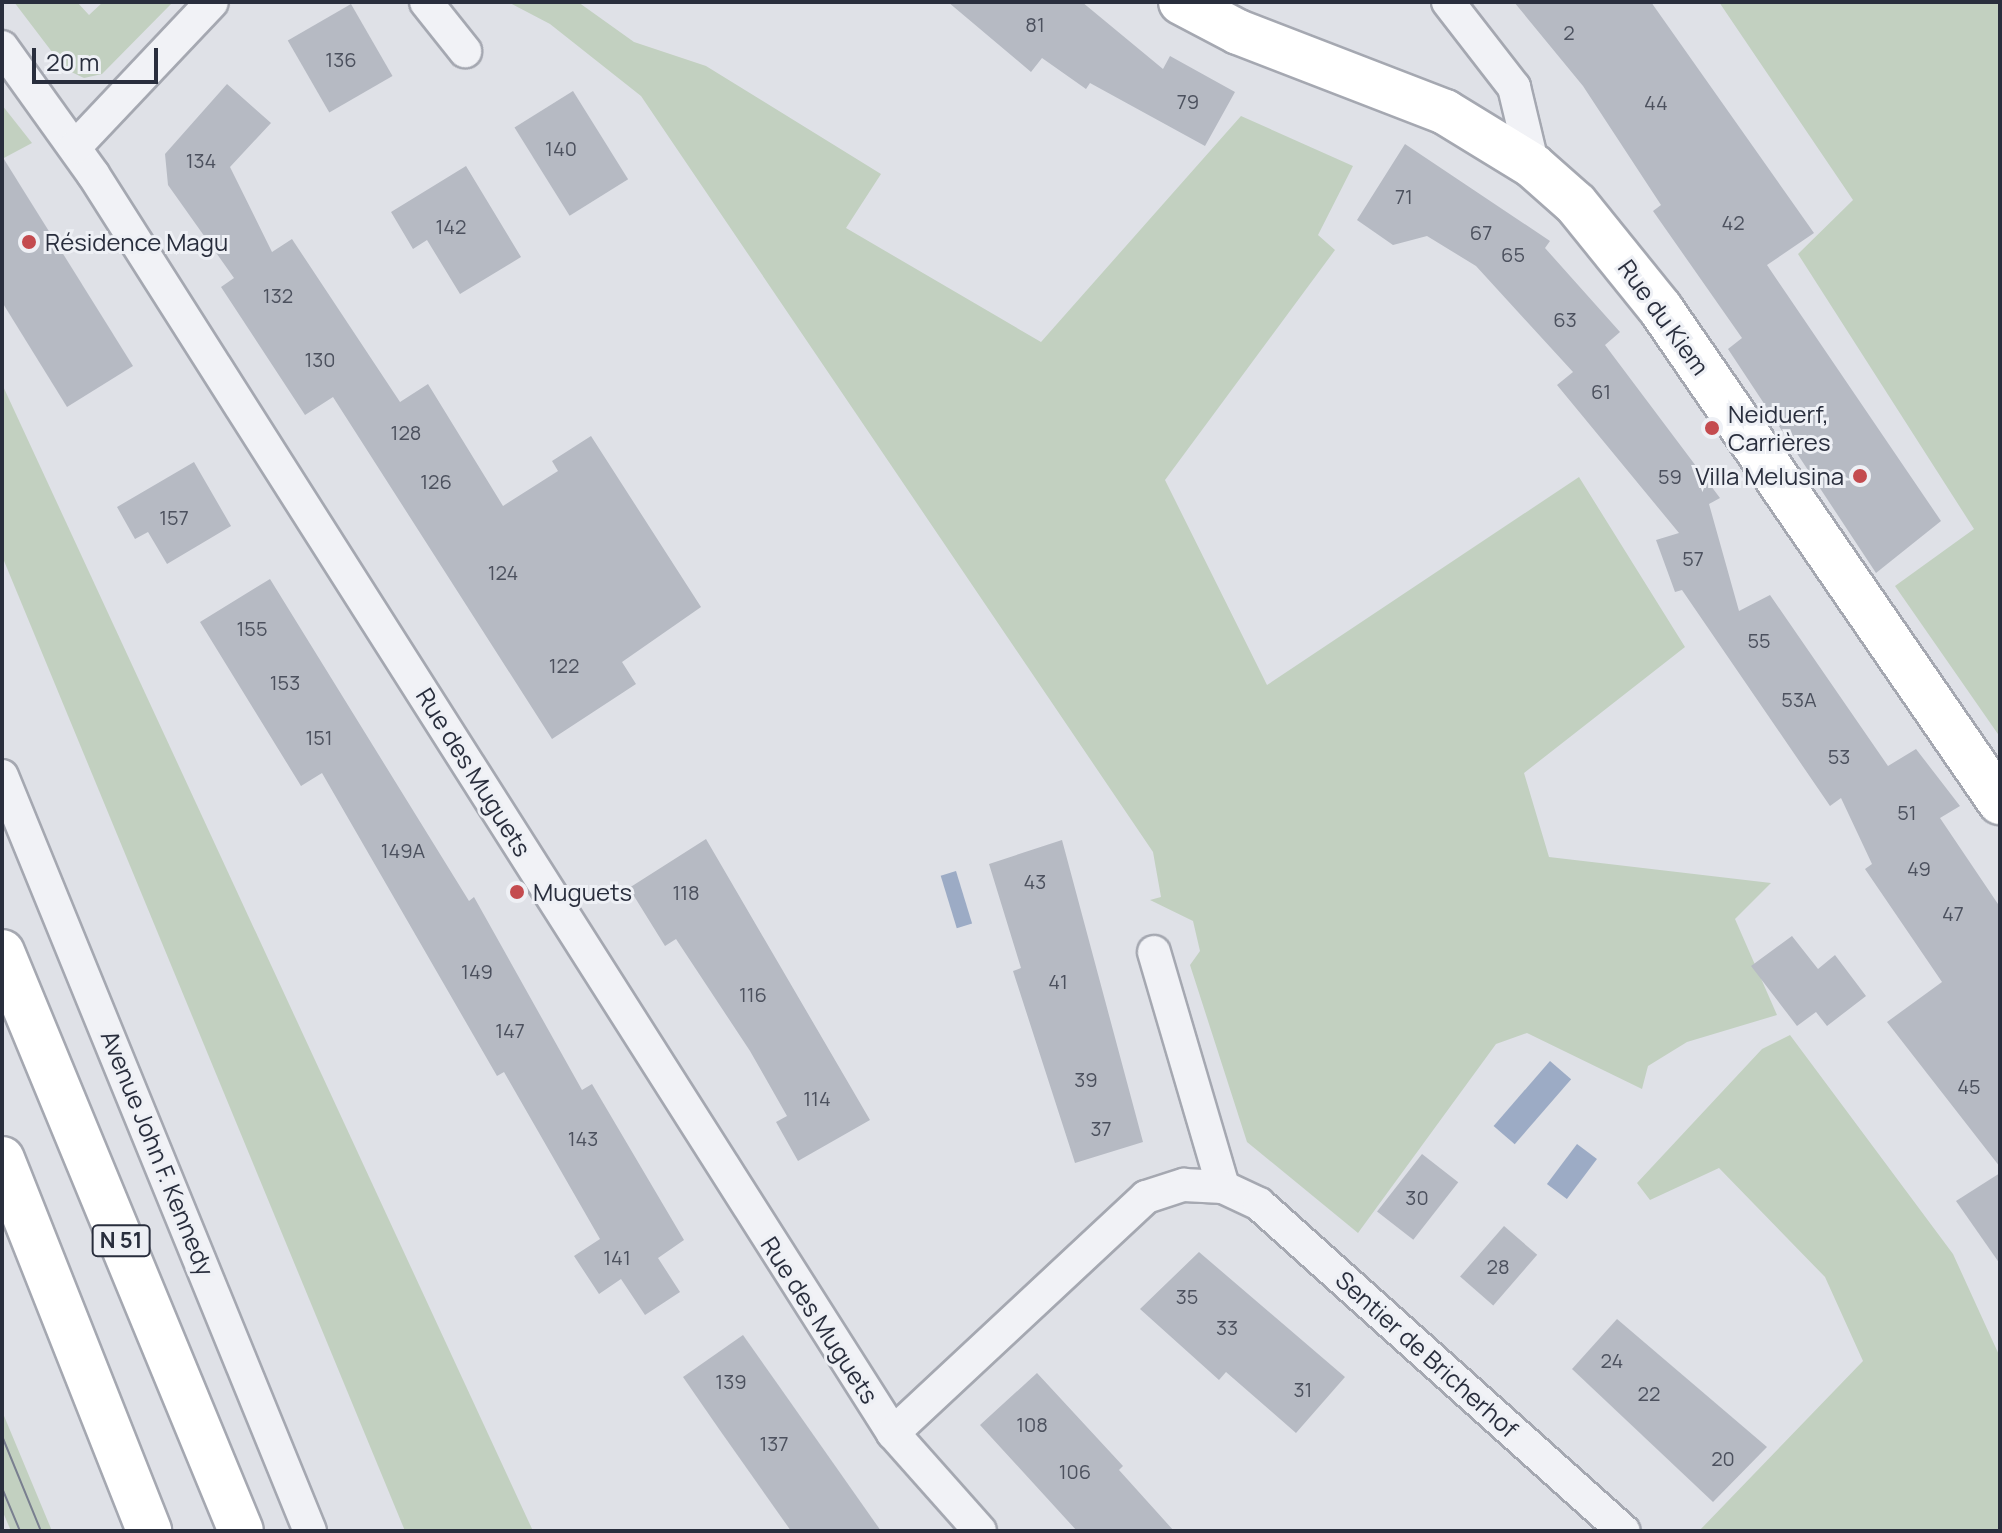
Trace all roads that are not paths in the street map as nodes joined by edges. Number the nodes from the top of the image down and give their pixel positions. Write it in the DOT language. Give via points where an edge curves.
graph roads {
  1 [pos="212,2"];
  2 [pos="426,2"];
  3 [pos="1181,2"];
  4 [pos="1448,2"];
  5 [pos="2,47"];
  6 [pos="465,51"];
  7 [pos="75,147"];
  8 [pos="1533,166"];
  9 [pos="2,776"];
  10 [pos="2000,802"];
  11 [pos="2,952"];
  12 [pos="1154,952"];
  13 [pos="2,1159"];
  14 [pos="1223,1187"];
  15 [pos="893,1433"];
  16 [pos="149,1531"];
  17 [pos="241,1531"];
  18 [pos="310,1531"];
  19 [pos="980,1531"];
  20 [pos="1624,1531"];
  1 -- 7 [label="street"];
  2 -- 6 [label="street"];
  3 -- 8 [label="main road, Rue du Kiem" via="1238,32 1445,112"];
  4 -- 8 [label="street" via="1514,87"];
  5 -- 7 [label="street, Rue des Muguets"];
  7 -- 15 [label="street, Rue des Muguets"];
  8 -- 10 [label="main road, Rue du Kiem" via="1576,204 1660,308"];
  9 -- 18 [label="street, Avenue John F. Kennedy"];
  11 -- 17 [label="main road, N 51"];
  12 -- 14 [label="street"];
  13 -- 16 [label="main road"];
  14 -- 15 [label="street, Sentier de Bricherhof" via="1184,1185 1146,1197"];
  14 -- 20 [label="street, Sentier de Bricherhof" via="1259,1204"];
  15 -- 19 [label="street, Rue des Muguets"];
}
